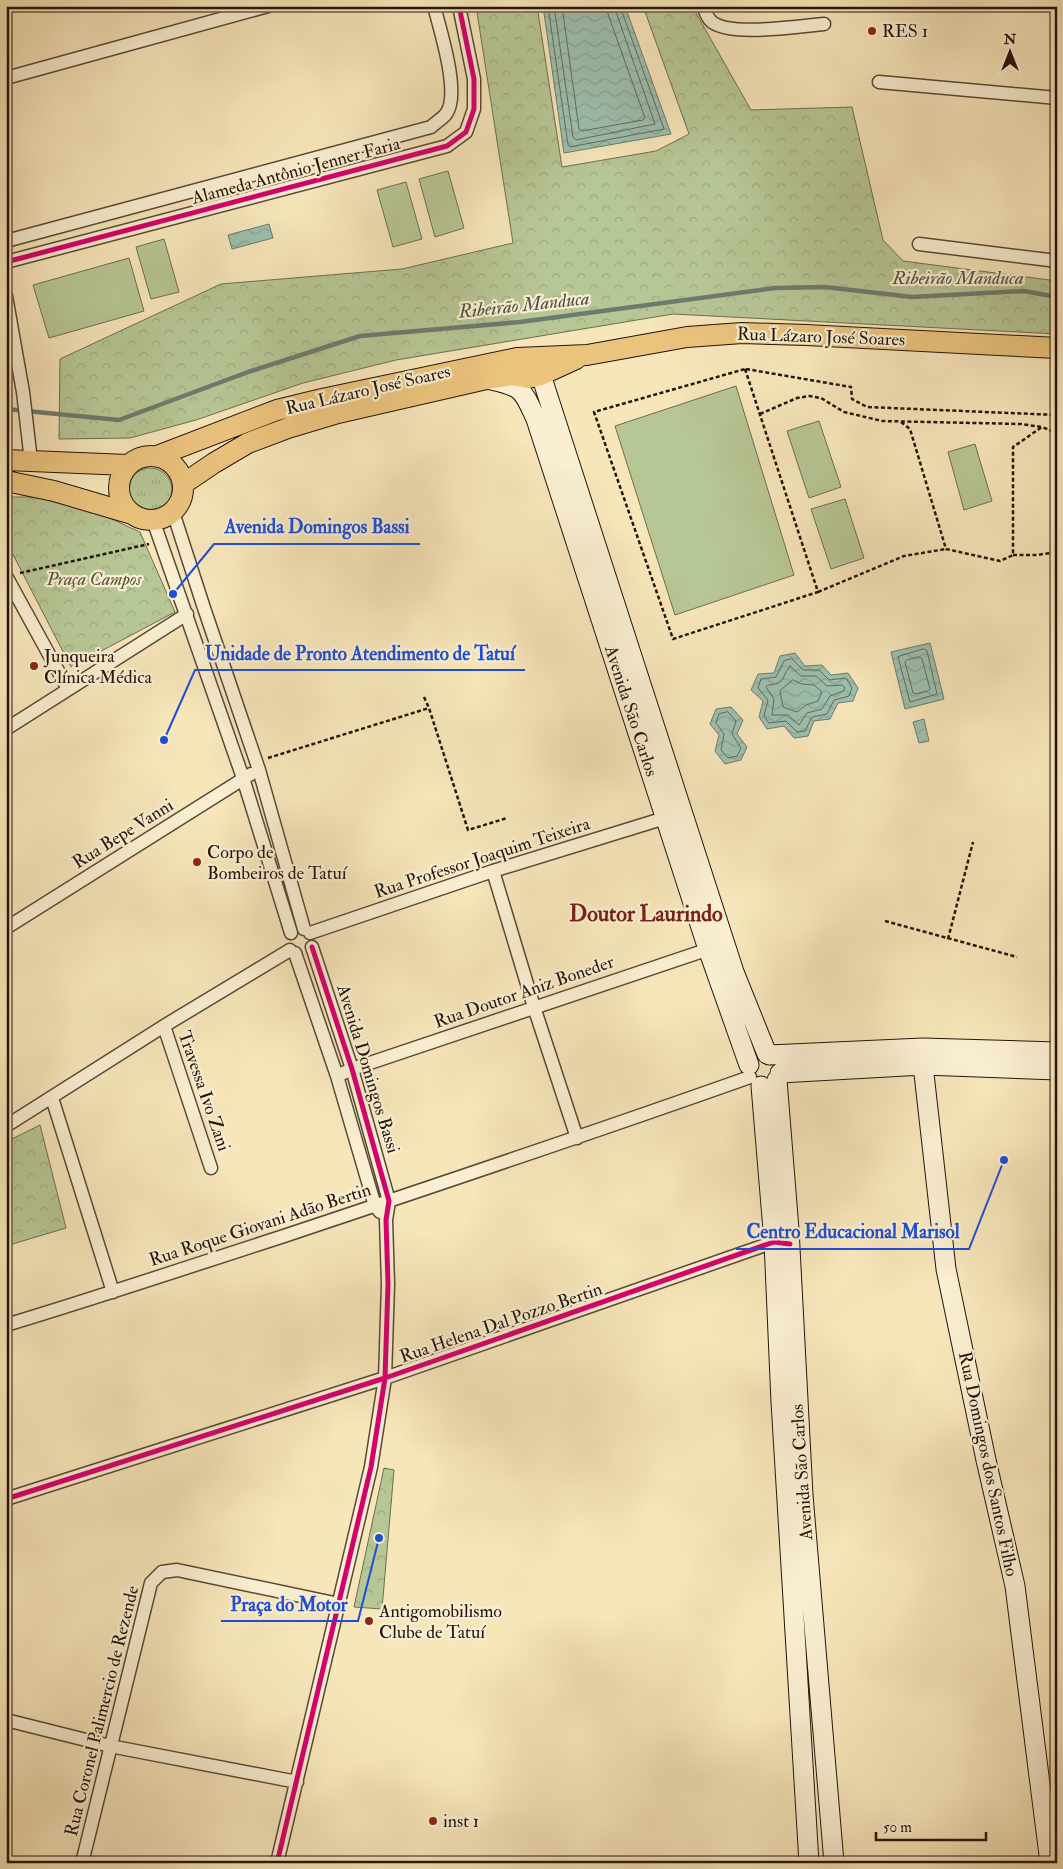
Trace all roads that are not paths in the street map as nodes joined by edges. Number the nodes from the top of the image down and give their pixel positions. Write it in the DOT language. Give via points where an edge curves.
graph roads {
  1 [pos="268,6"];
  2 [pos="434,6"];
  3 [pos="459,6"];
  4 [pos="703,6"];
  5 [pos="824,24"];
  6 [pos="6,78"];
  7 [pos="879,82"];
  8 [pos="1057,98"];
  9 [pos="6,241"];
  10 [pos="919,244"];
  11 [pos="1057,260"];
  12 [pos="6,262"];
  13 [pos="6,296"];
  14 [pos="1057,348"];
  15 [pos="587,355"];
  16 [pos="517,358"];
  17 [pos="541,375"];
  18 [pos="490,380"];
  19 [pos="157,456"];
  20 [pos="6,460"];
  21 [pos="31,461"];
  22 [pos="128,465"];
  23 [pos="6,480"];
  24 [pos="184,484"];
  25 [pos="54,491"];
  26 [pos="173,512"];
  27 [pos="132,514"];
  28 [pos="153,520"];
  29 [pos="6,576"];
  30 [pos="187,614"];
  31 [pos="68,689"];
  32 [pos="6,729"];
  33 [pos="258,765"];
  34 [pos="243,778"];
  35 [pos="665,818"];
  36 [pos="493,871"];
  37 [pos="6,928"];
  38 [pos="307,931"];
  39 [pos="291,933"];
  40 [pos="312,947"];
  41 [pos="716,947"];
  42 [pos="293,952"];
  43 [pos="534,1007"];
  44 [pos="164,1026"];
  45 [pos="1057,1052"];
  46 [pos="768,1055"];
  47 [pos="923,1057"];
  48 [pos="352,1069"];
  49 [pos="1057,1070"];
  50 [pos="337,1076"];
  51 [pos="764,1076"];
  52 [pos="52,1098"];
  53 [pos="6,1126"];
  54 [pos="577,1138"];
  55 [pos="211,1168"];
  56 [pos="389,1201"];
  57 [pos="375,1206"];
  58 [pos="386,1220"];
  59 [pos="782,1243"];
  60 [pos="113,1292"];
  61 [pos="6,1325"];
  62 [pos="386,1378"];
  63 [pos="6,1499"];
  64 [pos="338,1604"];
  65 [pos="6,1720"];
  66 [pos="110,1746"];
  67 [pos="297,1782"];
  68 [pos="82,1863"];
  69 [pos="277,1863"];
  70 [pos="810,1863"];
  71 [pos="834,1863"];
  72 [pos="1050,1863"];
  1 -- 6 [label="street"];
  2 -- 9 [label="street, Alameda Antônio Jenner Faria" via="452,92 447,113 431,127"];
  3 -- 12 [label="street, Alameda Antônio Jenner Faria" via="474,79 474,108 466,132 447,146"];
  4 -- 5 [label="street" via="710,21 724,29"];
  7 -- 8 [label="street"];
  10 -- 11 [label="street"];
  13 -- 21 [label="street"];
  14 -- 15 [label="main road, Rua Lázaro José Soares" via="742,333 687,337"];
  15 -- 16 [label="main road, Rua Lázaro José Soares"];
  15 -- 17 [label="main road, Rua Lázaro José Soares"];
  16 -- 17 [label="main road" via="528,362"];
  16 -- 19 [label="main road, Rua Lázaro José Soares" via="277,410"];
  17 -- 18 [label="main road, Rua Lázaro José Soares" via="528,378 513,375"];
  17 -- 41 [label="main road, Avenida São Carlos"];
  18 -- 24 [label="main road, Rua Lázaro José Soares" via="338,413 288,428 248,443"];
  18 -- 35 [label="main road, Avenida São Carlos" via="514,385 524,394 536,420"];
  19 -- 22 [label="main road" via="137,458"];
  19 -- 24 [label="main road" via="175,466"];
  20 -- 21 [label="main road"];
  21 -- 22 [label="main road"];
  21 -- 25 [label="main road"];
  22 -- 27 [label="main road" via="121,474 119,490 124,506"];
  23 -- 25 [label="main road"];
  24 -- 26 [label="main road" via="180,504"];
  25 -- 27 [label="main road"];
  26 -- 28 [label="main road"];
  26 -- 33 [label="street"];
  27 -- 28 [label="main road"];
  28 -- 30 [label="street"];
  29 -- 31 [label="street"];
  30 -- 31 [label="street"];
  30 -- 34 [label="street"];
  31 -- 32 [label="street"];
  33 -- 34 [label="street, Rua Bepe Vanni"];
  33 -- 38 [label="street"];
  34 -- 37 [label="street, Rua Bepe Vanni"];
  34 -- 39 [label="street"];
  35 -- 36 [label="street, Rua Professor Joaquim Teixeira"];
  35 -- 41 [label="main road, Avenida São Carlos"];
  36 -- 38 [label="street, Rua Professor Joaquim Teixeira"];
  36 -- 43 [label="street"];
  38 -- 39 [label="street" via="297,929"];
  38 -- 40 [label="street"];
  39 -- 42 [label="street" via="288,944"];
  40 -- 42 [label="street" via="301,954"];
  40 -- 48 [label="street, Avenida Domingos Bassi"];
  41 -- 43 [label="street, Rua Doutor Aniz Boneder"];
  41 -- 46 [label="main road, Avenida São Carlos" via="734,972"];
  41 -- 51 [label="main road, Avenida São Carlos"];
  42 -- 44 [label="street"];
  42 -- 50 [label="street, Avenida Domingos Bassi"];
  43 -- 48 [label="street, Rua Doutor Aniz Boneder"];
  43 -- 54 [label="street"];
  44 -- 52 [label="street"];
  44 -- 55 [label="street, Travessa Ivo Zani"];
  45 -- 47 [label="main road"];
  46 -- 47 [label="main road"];
  46 -- 51 [label="main road, Avenida São Carlos" via="780,1065"];
  47 -- 49 [label="main road"];
  47 -- 51 [label="main road"];
  47 -- 72 [label="main road, Rua Domingos dos Santos Filho" via="946,1269 1015,1586"];
  48 -- 50 [label="street, Rua Doutor Aniz Boneder"];
  48 -- 56 [label="street, Avenida Domingos Bassi"];
  50 -- 57 [label="street, Avenida Domingos Bassi"];
  51 -- 54 [label="street, Rua Roque Giovani Adão Bertin"];
  51 -- 59 [label="main road, Avenida São Carlos"];
  52 -- 53 [label="street"];
  52 -- 60 [label="street"];
  54 -- 56 [label="street, Rua Roque Giovani Adão Bertin"];
  56 -- 57 [label="street, Rua Roque Giovani Adão Bertin"];
  56 -- 58 [label="street"];
  57 -- 58 [label="street"];
  57 -- 60 [label="street, Rua Roque Giovani Adão Bertin"];
  58 -- 62 [label="street"];
  59 -- 62 [label="street, Rua Helena Dal Pozzo Bertin"];
  59 -- 70 [label="main road, Avenida São Carlos" via="781,1402"];
  59 -- 71 [label="main road, Avenida São Carlos"];
  60 -- 61 [label="street, Rua Roque Giovani Adão Bertin"];
  62 -- 63 [label="street, Rua Helena Dal Pozzo Bertin"];
  62 -- 64 [label="street" via="371,1467"];
  64 -- 66 [label="street, Rua Coronel Palimercio de Rezende" via="177,1570 162,1572 151,1583"];
  64 -- 67 [label="street"];
  65 -- 66 [label="street"];
  66 -- 67 [label="street"];
  66 -- 68 [label="street, Rua Coronel Palimercio de Rezende"];
  67 -- 69 [label="street"];
}
